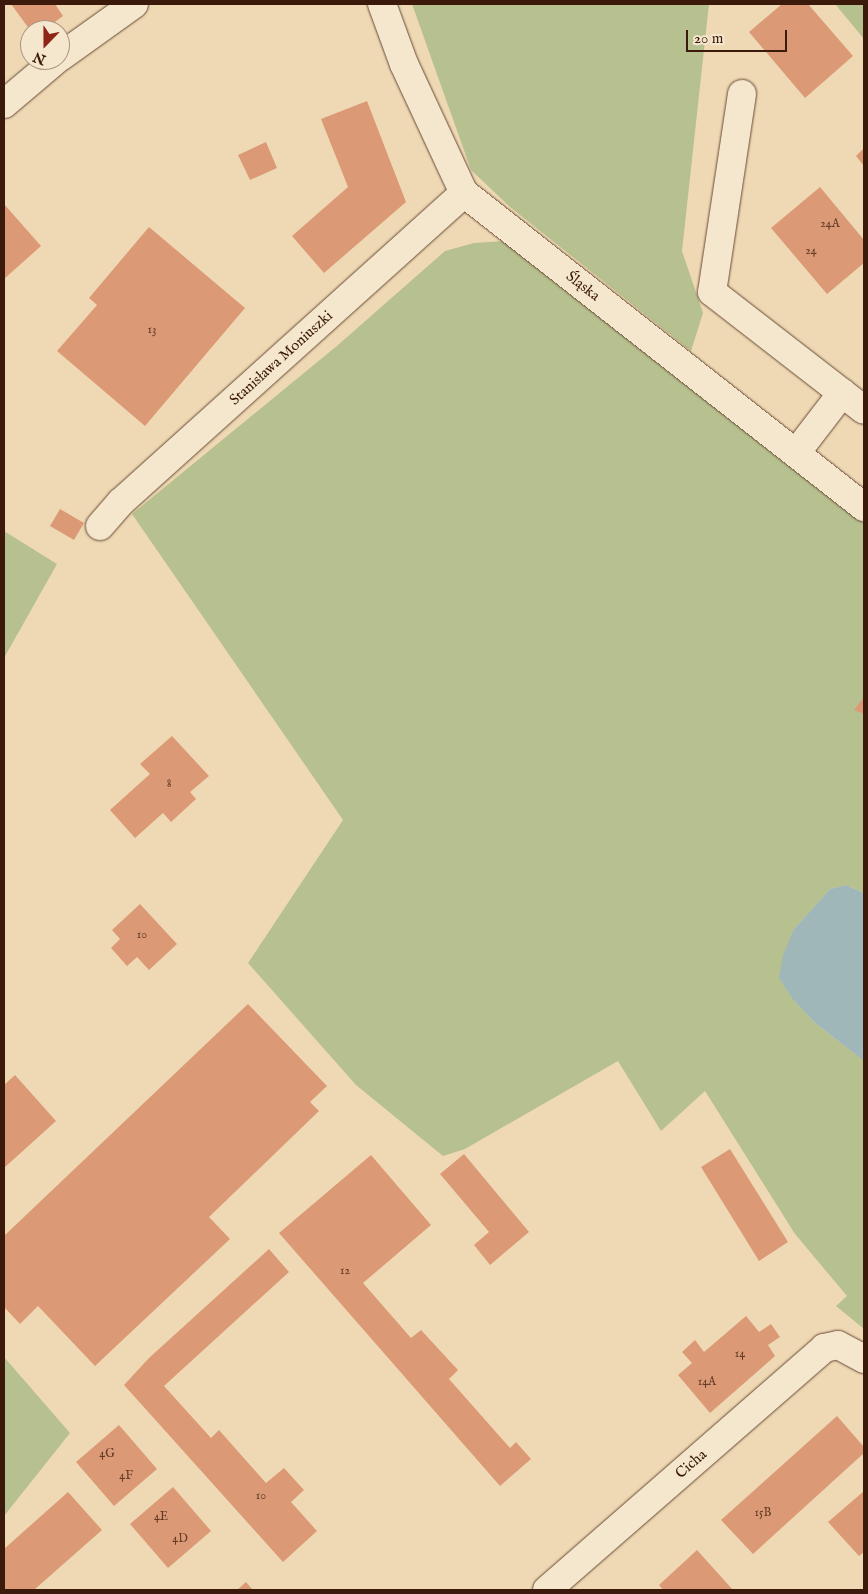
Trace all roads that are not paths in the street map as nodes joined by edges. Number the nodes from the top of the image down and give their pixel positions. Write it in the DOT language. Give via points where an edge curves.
graph roads {
  1 [pos="134,4"];
  2 [pos="382,4"];
  3 [pos="70,50"];
  4 [pos="44,70"];
  5 [pos="742,94"];
  6 [pos="4,104"];
  7 [pos="464,193"];
  8 [pos="842,393"];
  9 [pos="864,410"];
  10 [pos="796,453"];
  11 [pos="864,507"];
  12 [pos="100,526"];
  13 [pos="864,1359"];
  14 [pos="547,1590"];
  1 -- 3 [label="street"];
  2 -- 7 [label="street, Śląska" via="404,64"];
  4 -- 6 [label="street"];
  5 -- 8 [label="street" via="712,292"];
  7 -- 10 [label="street, Śląska"];
  7 -- 12 [label="street, Stanisława Moniuszki" via="121,502"];
  8 -- 9 [label="street"];
  8 -- 10 [label="street"];
  10 -- 11 [label="street, Śląska"];
  13 -- 14 [label="street, Cicha" via="838,1345 824,1348"];
}
